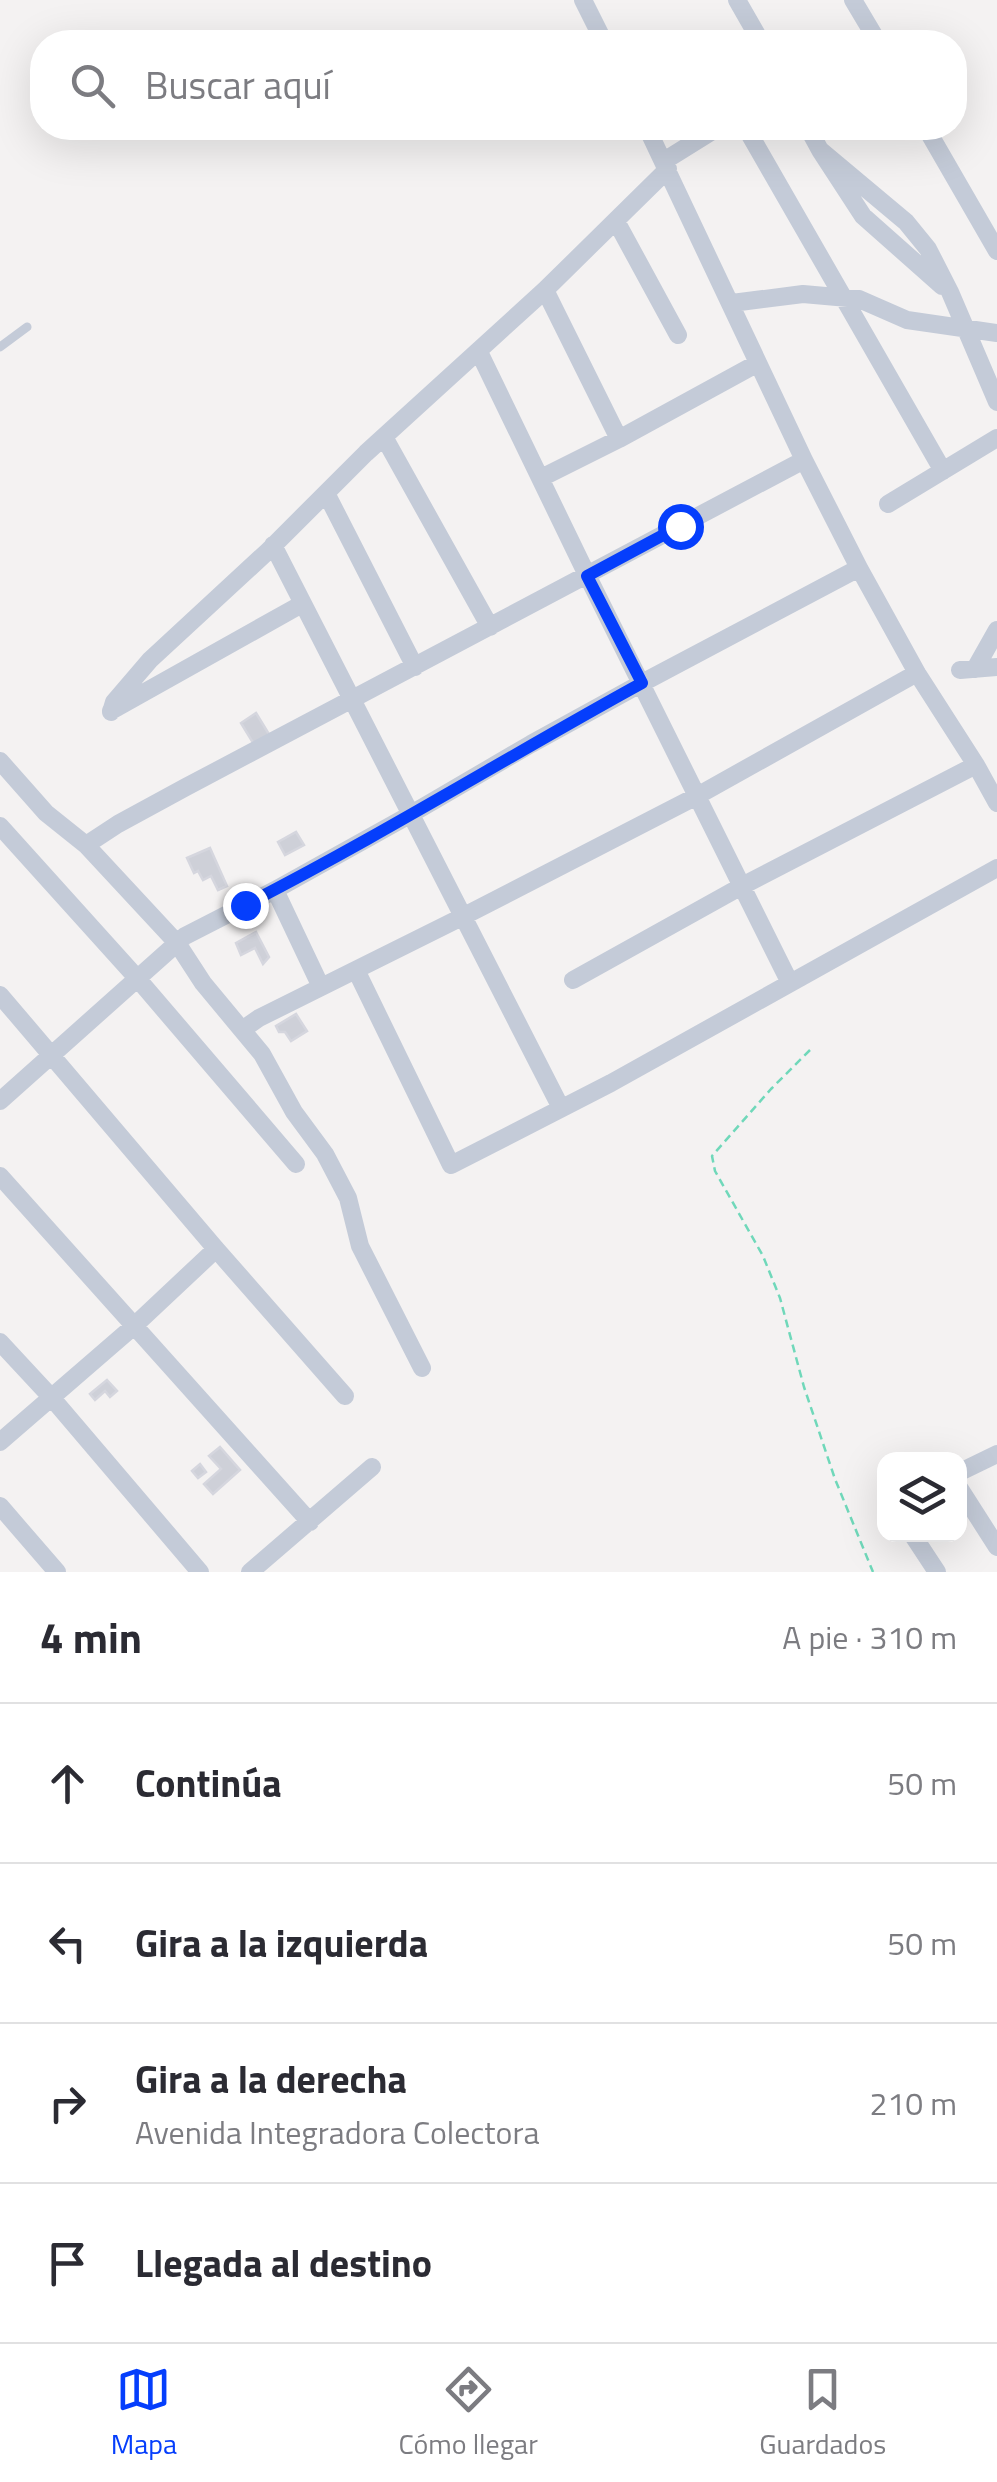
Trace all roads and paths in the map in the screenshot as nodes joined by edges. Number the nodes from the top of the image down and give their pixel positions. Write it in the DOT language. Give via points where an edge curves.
graph roads {
  1 [pos="583,0"];
  2 [pos="737,0"];
  3 [pos="853,0"];
  4 [pos="598,30"];
  5 [pos="754,30"];
  6 [pos="866,30"];
  7 [pos="653,140"];
  8 [pos="700,140"];
  9 [pos="753,140"];
  10 [pos="815,140"];
  11 [pos="933,140"];
  12 [pos="666,165"];
  13 [pos="616,221"];
  14 [pos="997,251"];
  15 [pos="545,290"];
  16 [pos="843,298"];
  17 [pos="732,303"];
  18 [pos="27,327"];
  19 [pos="965,329"];
  20 [pos="997,333"];
  21 [pos="678,335"];
  22 [pos="0,347"];
  23 [pos="479,352"];
  24 [pos="758,363"];
  25 [pos="997,402"];
  26 [pos="384,437"];
  27 [pos="997,438"];
  28 [pos="619,440"];
  29 [pos="804,460"];
  30 [pos="943,471"];
  31 [pos="541,478"];
  32 [pos="326,493"];
  33 [pos="888,504"];
  34 [pos="273,545"];
  35 [pos="860,568"];
  36 [pos="587,576"];
  37 [pos="302,604"];
  38 [pos="490,628"];
  39 [pos="997,630"];
  40 [pos="997,667"];
  41 [pos="415,668"];
  42 [pos="917,673"];
  43 [pos="642,683"];
  44 [pos="351,700"];
  45 [pos="0,761"];
  46 [pos="976,765"];
  47 [pos="697,796"];
  48 [pos="997,803"];
  49 [pos="410,815"];
  50 [pos="0,826"];
  51 [pos="86,845"];
  52 [pos="997,868"];
  53 [pos="742,886"];
  54 [pos="275,890"];
  55 [pos="462,917"];
  56 [pos="177,943"];
  57 [pos="356,970"];
  58 [pos="138,978"];
  59 [pos="573,980"];
  60 [pos="790,983"];
  61 [pos="321,987"];
  62 [pos="0,994"];
  63 [pos="242,1030"];
  64 [pos="810,1050"];
  65 [pos="52,1053"];
  66 [pos="0,1101"];
  67 [pos="561,1108"];
  68 [pos="296,1164"];
  69 [pos="0,1176"];
  70 [pos="216,1249"];
  71 [pos="134,1326"];
  72 [pos="0,1342"];
  73 [pos="422,1368"];
  74 [pos="345,1396"];
  75 [pos="50,1397"];
  76 [pos="0,1442"];
  77 [pos="997,1454"];
  78 [pos="372,1467"];
  79 [pos="967,1469"];
  80 [pos="967,1500"];
  81 [pos="0,1506"];
  82 [pos="310,1522"];
  83 [pos="917,1542"];
  84 [pos="997,1547"];
  85 [pos="58,1572"];
  86 [pos="200,1572"];
  87 [pos="250,1572"];
  88 [pos="874,1572"];
  89 [pos="937,1572"];
  1 -- 4 [label="street"];
  2 -- 5 [label="street"];
  3 -- 6 [label="street"];
  7 -- 12 [label="street"];
  8 -- 12 [label="street"];
  9 -- 16 [label="street"];
  10 -- 19 [label="street" via="863,216 950,292"];
  11 -- 14 [label="street"];
  12 -- 13 [label="street"];
  12 -- 17 [label="street"];
  13 -- 15 [label="street"];
  13 -- 21 [label="street"];
  15 -- 23 [label="street"];
  15 -- 28 [label="street"];
  16 -- 17 [label="street" via="803,294"];
  16 -- 19 [label="street" via="907,320"];
  16 -- 30 [label="street"];
  17 -- 24 [label="street"];
  18 -- 22 [label="lane"];
  19 -- 20 [label="street"];
  19 -- 25 [label="street"];
  23 -- 26 [label="street"];
  23 -- 31 [label="street"];
  24 -- 28 [label="street"];
  24 -- 29 [label="street"];
  26 -- 32 [label="street"];
  26 -- 38 [label="street"];
  27 -- 30 [label="street"];
  28 -- 31 [label="street"];
  29 -- 35 [label="street"];
  29 -- 36 [label="street"];
  30 -- 33 [label="street"];
  31 -- 36 [label="street"];
  32 -- 34 [label="street"];
  32 -- 41 [label="street"];
  34 -- 37 [label="street"];
  34 -- 37 [label="street" via="150,660 109,713"];
  35 -- 42 [label="street"];
  35 -- 43 [label="street"];
  36 -- 38 [label="street"];
  36 -- 43 [label="street"];
  37 -- 44 [label="street"];
  38 -- 41 [label="street"];
  39 -- 40 [label="street" via="968,669"];
  41 -- 44 [label="street"];
  42 -- 46 [label="street"];
  42 -- 47 [label="street"];
  43 -- 47 [label="street"];
  43 -- 49 [label="street"];
  44 -- 49 [label="street"];
  44 -- 51 [label="street"];
  45 -- 51 [label="street"];
  46 -- 48 [label="street"];
  46 -- 53 [label="street"];
  47 -- 53 [label="street"];
  47 -- 55 [label="street"];
  49 -- 54 [label="street"];
  49 -- 55 [label="street"];
  50 -- 58 [label="street"];
  51 -- 56 [label="street"];
  52 -- 60 [label="street"];
  53 -- 59 [label="street"];
  53 -- 60 [label="street"];
  54 -- 56 [label="street"];
  54 -- 61 [label="street"];
  55 -- 57 [label="street"];
  55 -- 67 [label="street"];
  56 -- 58 [label="street"];
  56 -- 63 [label="street"];
  57 -- 61 [label="street"];
  57 -- 67 [label="street" via="451,1165"];
  58 -- 65 [label="street"];
  58 -- 68 [label="street"];
  60 -- 67 [label="street"];
  61 -- 63 [label="street"];
  62 -- 65 [label="street"];
  63 -- 73 [label="street" via="326,1154 348,1198 360,1246"];
  64 -- 88 [label="path" via="712,1156 780,1298 835,1479"];
  65 -- 66 [label="street"];
  65 -- 70 [label="street"];
  69 -- 71 [label="street"];
  70 -- 71 [label="street"];
  70 -- 74 [label="street"];
  71 -- 75 [label="street"];
  71 -- 82 [label="street"];
  72 -- 75 [label="street"];
  75 -- 76 [label="street"];
  75 -- 86 [label="street"];
  77 -- 79 [label="street"];
  78 -- 82 [label="street"];
  80 -- 84 [label="street"];
  81 -- 85 [label="street"];
  82 -- 87 [label="street"];
  83 -- 89 [label="street"];
}
